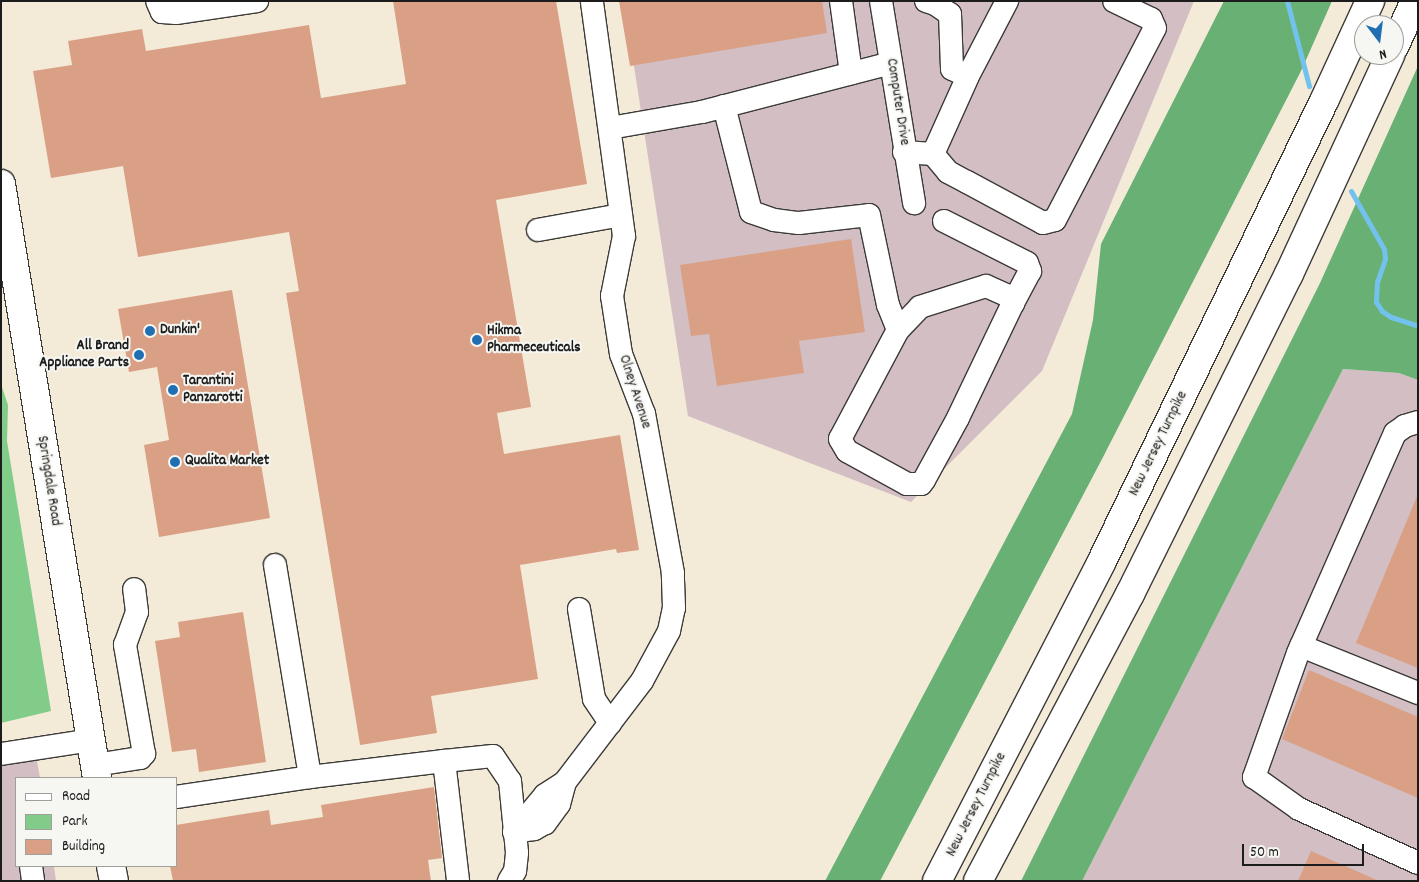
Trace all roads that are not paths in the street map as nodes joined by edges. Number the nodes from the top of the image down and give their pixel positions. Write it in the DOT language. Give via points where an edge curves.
graph roads {
  1 [pos="157,1"];
  2 [pos="257,1"];
  3 [pos="592,1"];
  4 [pos="841,1"];
  5 [pos="882,1"];
  6 [pos="926,1"];
  7 [pos="1006,1"];
  8 [pos="1114,1"];
  9 [pos="1370,1"];
  10 [pos="1415,1"];
  11 [pos="1404,25"];
  12 [pos="891,63"];
  13 [pos="1385,65"];
  14 [pos="851,73"];
  15 [pos="968,76"];
  16 [pos="724,106"];
  17 [pos="610,128"];
  18 [pos="904,152"];
  19 [pos="932,154"];
  20 [pos="1,184"];
  21 [pos="914,203"];
  22 [pos="621,214"];
  23 [pos="944,220"];
  24 [pos="538,230"];
  25 [pos="1013,303"];
  26 [pos="898,330"];
  27 [pos="1418,422"];
  28 [pos="275,565"];
  29 [pos="134,589"];
  30 [pos="579,609"];
  31 [pos="1301,646"];
  32 [pos="1418,693"];
  33 [pos="610,723"];
  34 [pos="1,754"];
  35 [pos="94,761"];
  36 [pos="444,761"];
  37 [pos="310,777"];
  38 [pos="178,797"];
  39 [pos="514,832"];
  40 [pos="1418,864"];
  41 [pos="31,867"];
  42 [pos="111,867"];
  43 [pos="34,881"];
  44 [pos="114,881"];
  45 [pos="458,881"];
  46 [pos="509,881"];
  47 [pos="938,881"];
  48 [pos="978,881"];
  1 -- 2 [label="street" via="162,12 176,13"];
  3 -- 17 [label="street, Olney Avenue"];
  4 -- 14 [label="street"];
  5 -- 12 [label="street, Computer Drive"];
  6 -- 15 [label="street" via="950,14 952,68"];
  7 -- 15 [label="street"];
  8 -- 19 [label="street" via="1151,19 1155,28 1055,220 1043,223 948,172"];
  9 -- 47 [label="main road, New Jersey Turnpike" via="1102,563"];
  10 -- 11 [label="main road"];
  12 -- 14 [label="street"];
  12 -- 18 [label="street, Computer Drive"];
  13 -- 48 [label="main road" via="1290,274 1138,577"];
  14 -- 16 [label="street"];
  15 -- 19 [label="street"];
  16 -- 17 [label="street"];
  16 -- 26 [label="street" via="751,212 774,220 799,223 869,215 888,305"];
  17 -- 22 [label="street, Olney Avenue"];
  18 -- 19 [label="street"];
  18 -- 21 [label="street, Computer Drive"];
  20 -- 35 [label="main road, Springdale Road"];
  22 -- 24 [label="street"];
  22 -- 33 [label="street, Olney Avenue" via="624,236 612,296 622,354 644,414 673,573 674,608 669,630 647,670"];
  23 -- 25 [label="street" via="1027,263 1030,270"];
  25 -- 26 [label="street" via="1008,296 986,286 920,307"];
  25 -- 26 [label="street" via="958,418 921,484 907,484 847,451 840,439"];
  27 -- 31 [label="street" via="1395,433"];
  28 -- 37 [label="street"];
  29 -- 35 [label="street" via="137,612 125,645 144,754 140,758"];
  30 -- 33 [label="street" via="594,698"];
  31 -- 32 [label="street"];
  31 -- 40 [label="street" via="1254,777 1299,809"];
  33 -- 39 [label="street, Olney Avenue" via="565,782 545,795"];
  34 -- 35 [label="street"];
  36 -- 37 [label="street"];
  36 -- 39 [label="street" via="494,756 510,781"];
  36 -- 45 [label="street"];
  37 -- 38 [label="street"];
  39 -- 46 [label="street" via="516,862"];
  41 -- 43 [label="street"];
  42 -- 44 [label="main road"];
}
